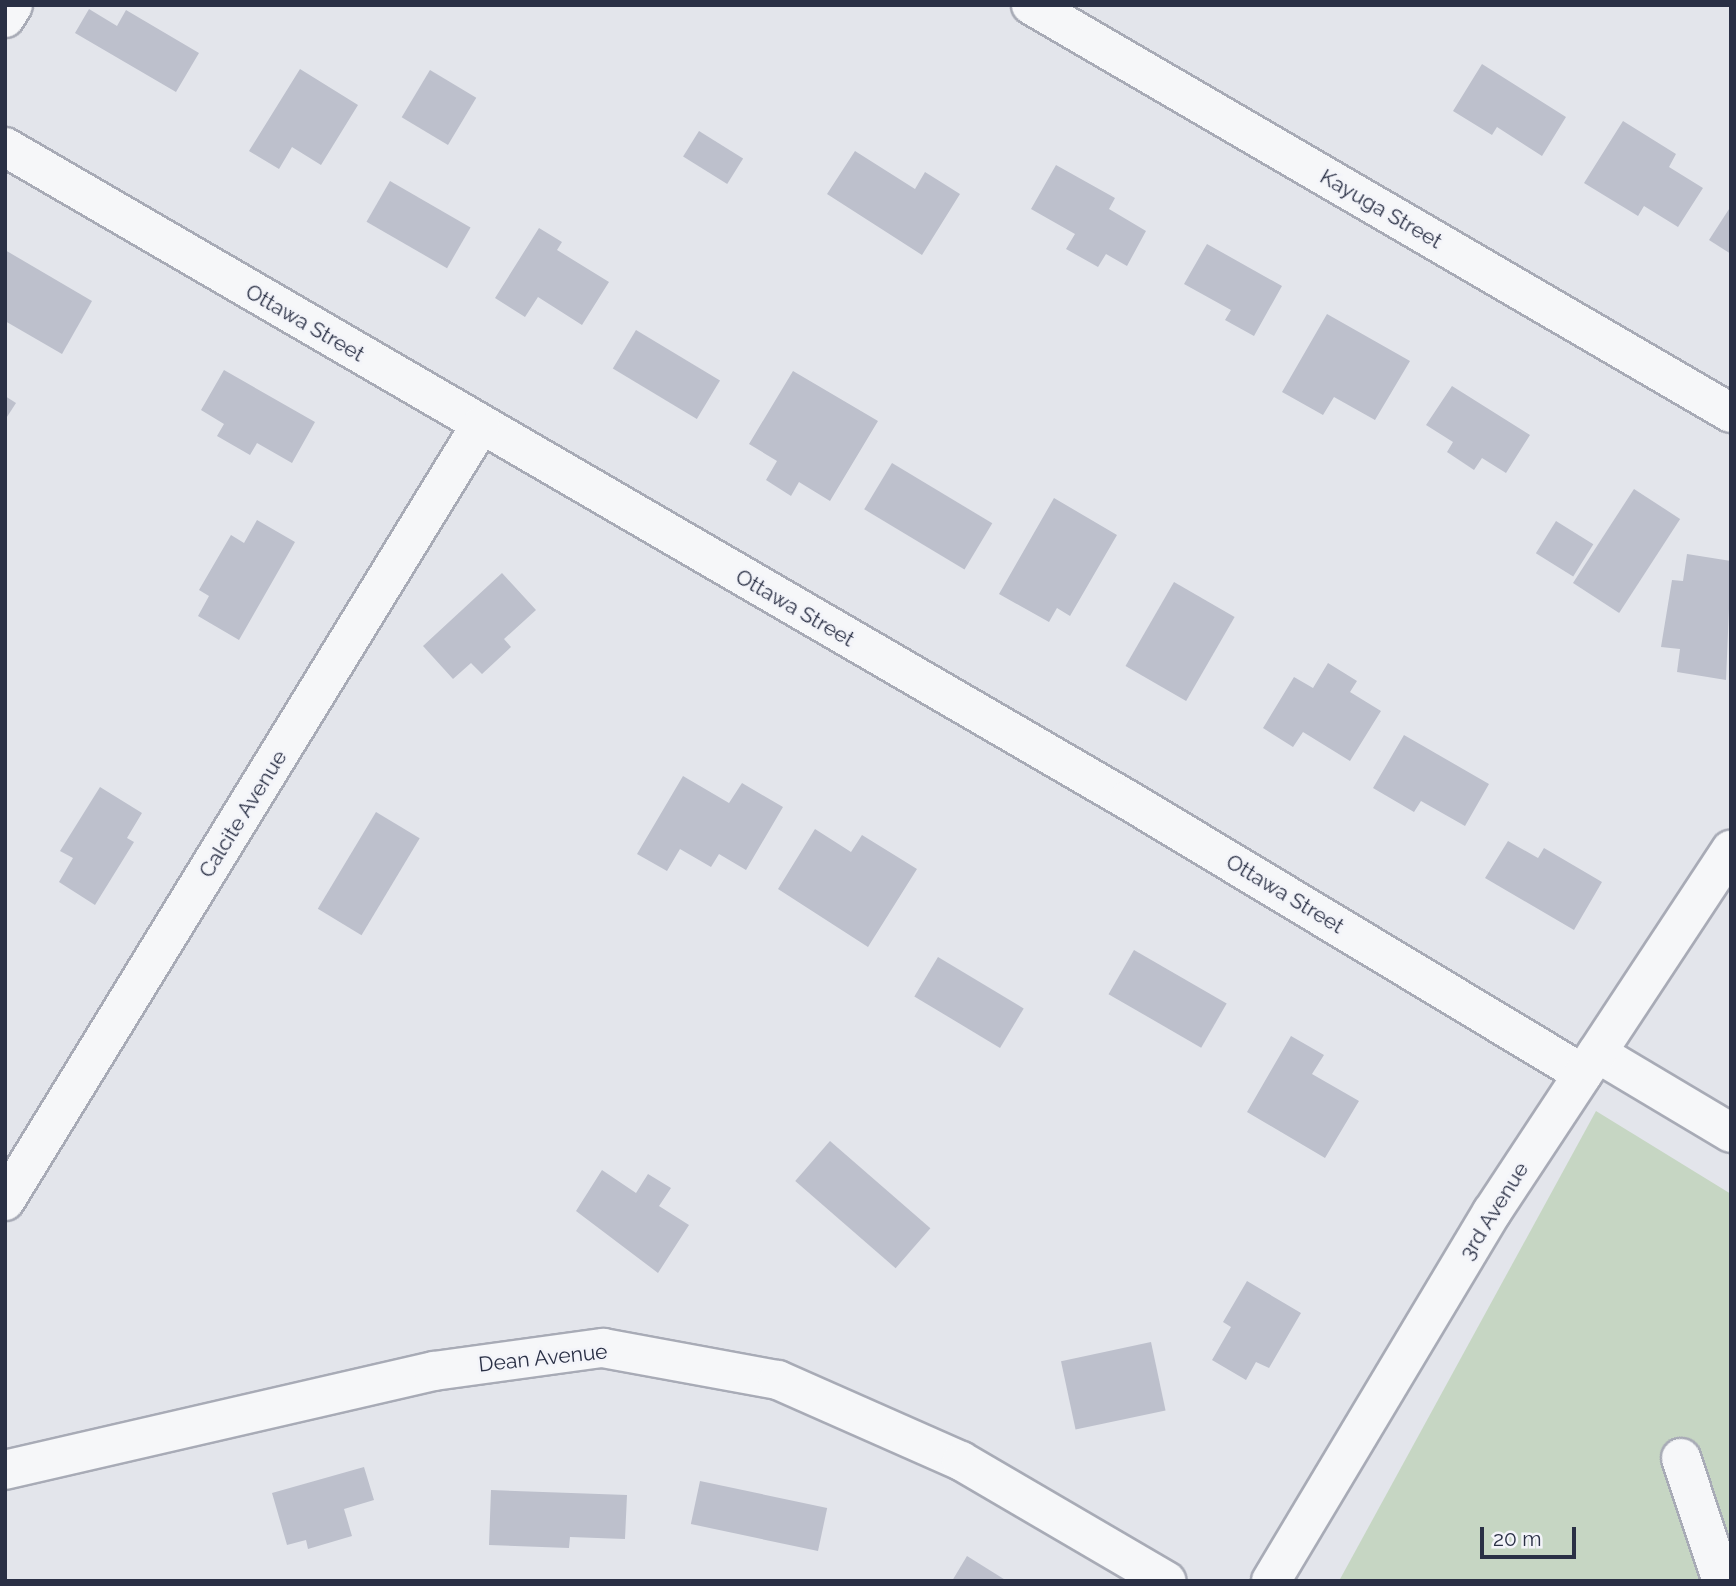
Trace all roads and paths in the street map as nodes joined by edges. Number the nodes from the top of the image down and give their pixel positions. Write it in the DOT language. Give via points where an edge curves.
graph roads {
  1 [pos="13,5"];
  2 [pos="1031,5"];
  3 [pos="5,18"];
  4 [pos="5,147"];
  5 [pos="1731,413"];
  6 [pos="480,426"];
  7 [pos="1731,850"];
  8 [pos="1590,1064"];
  9 [pos="1731,1133"];
  10 [pos="5,1201"];
  11 [pos="1681,1458"];
  12 [pos="5,1470"];
  13 [pos="1166,1581"];
  14 [pos="1271,1581"];
  15 [pos="1722,1581"];
  1 -- 3 [label="street"];
  2 -- 5 [label="street, Kayuga Street"];
  4 -- 6 [label="street, Ottawa Street"];
  6 -- 8 [label="street, Ottawa Street"];
  6 -- 10 [label="street, Calcite Avenue"];
  7 -- 8 [label="street, 3rd Avenue"];
  8 -- 9 [label="street, Ottawa Street"];
  8 -- 14 [label="street, 3rd Avenue" via="1492,1212"];
  11 -- 15 [label="street"];
  12 -- 13 [label="street, Dean Avenue" via="434,1371 603,1348 778,1380 961,1461"];
}
